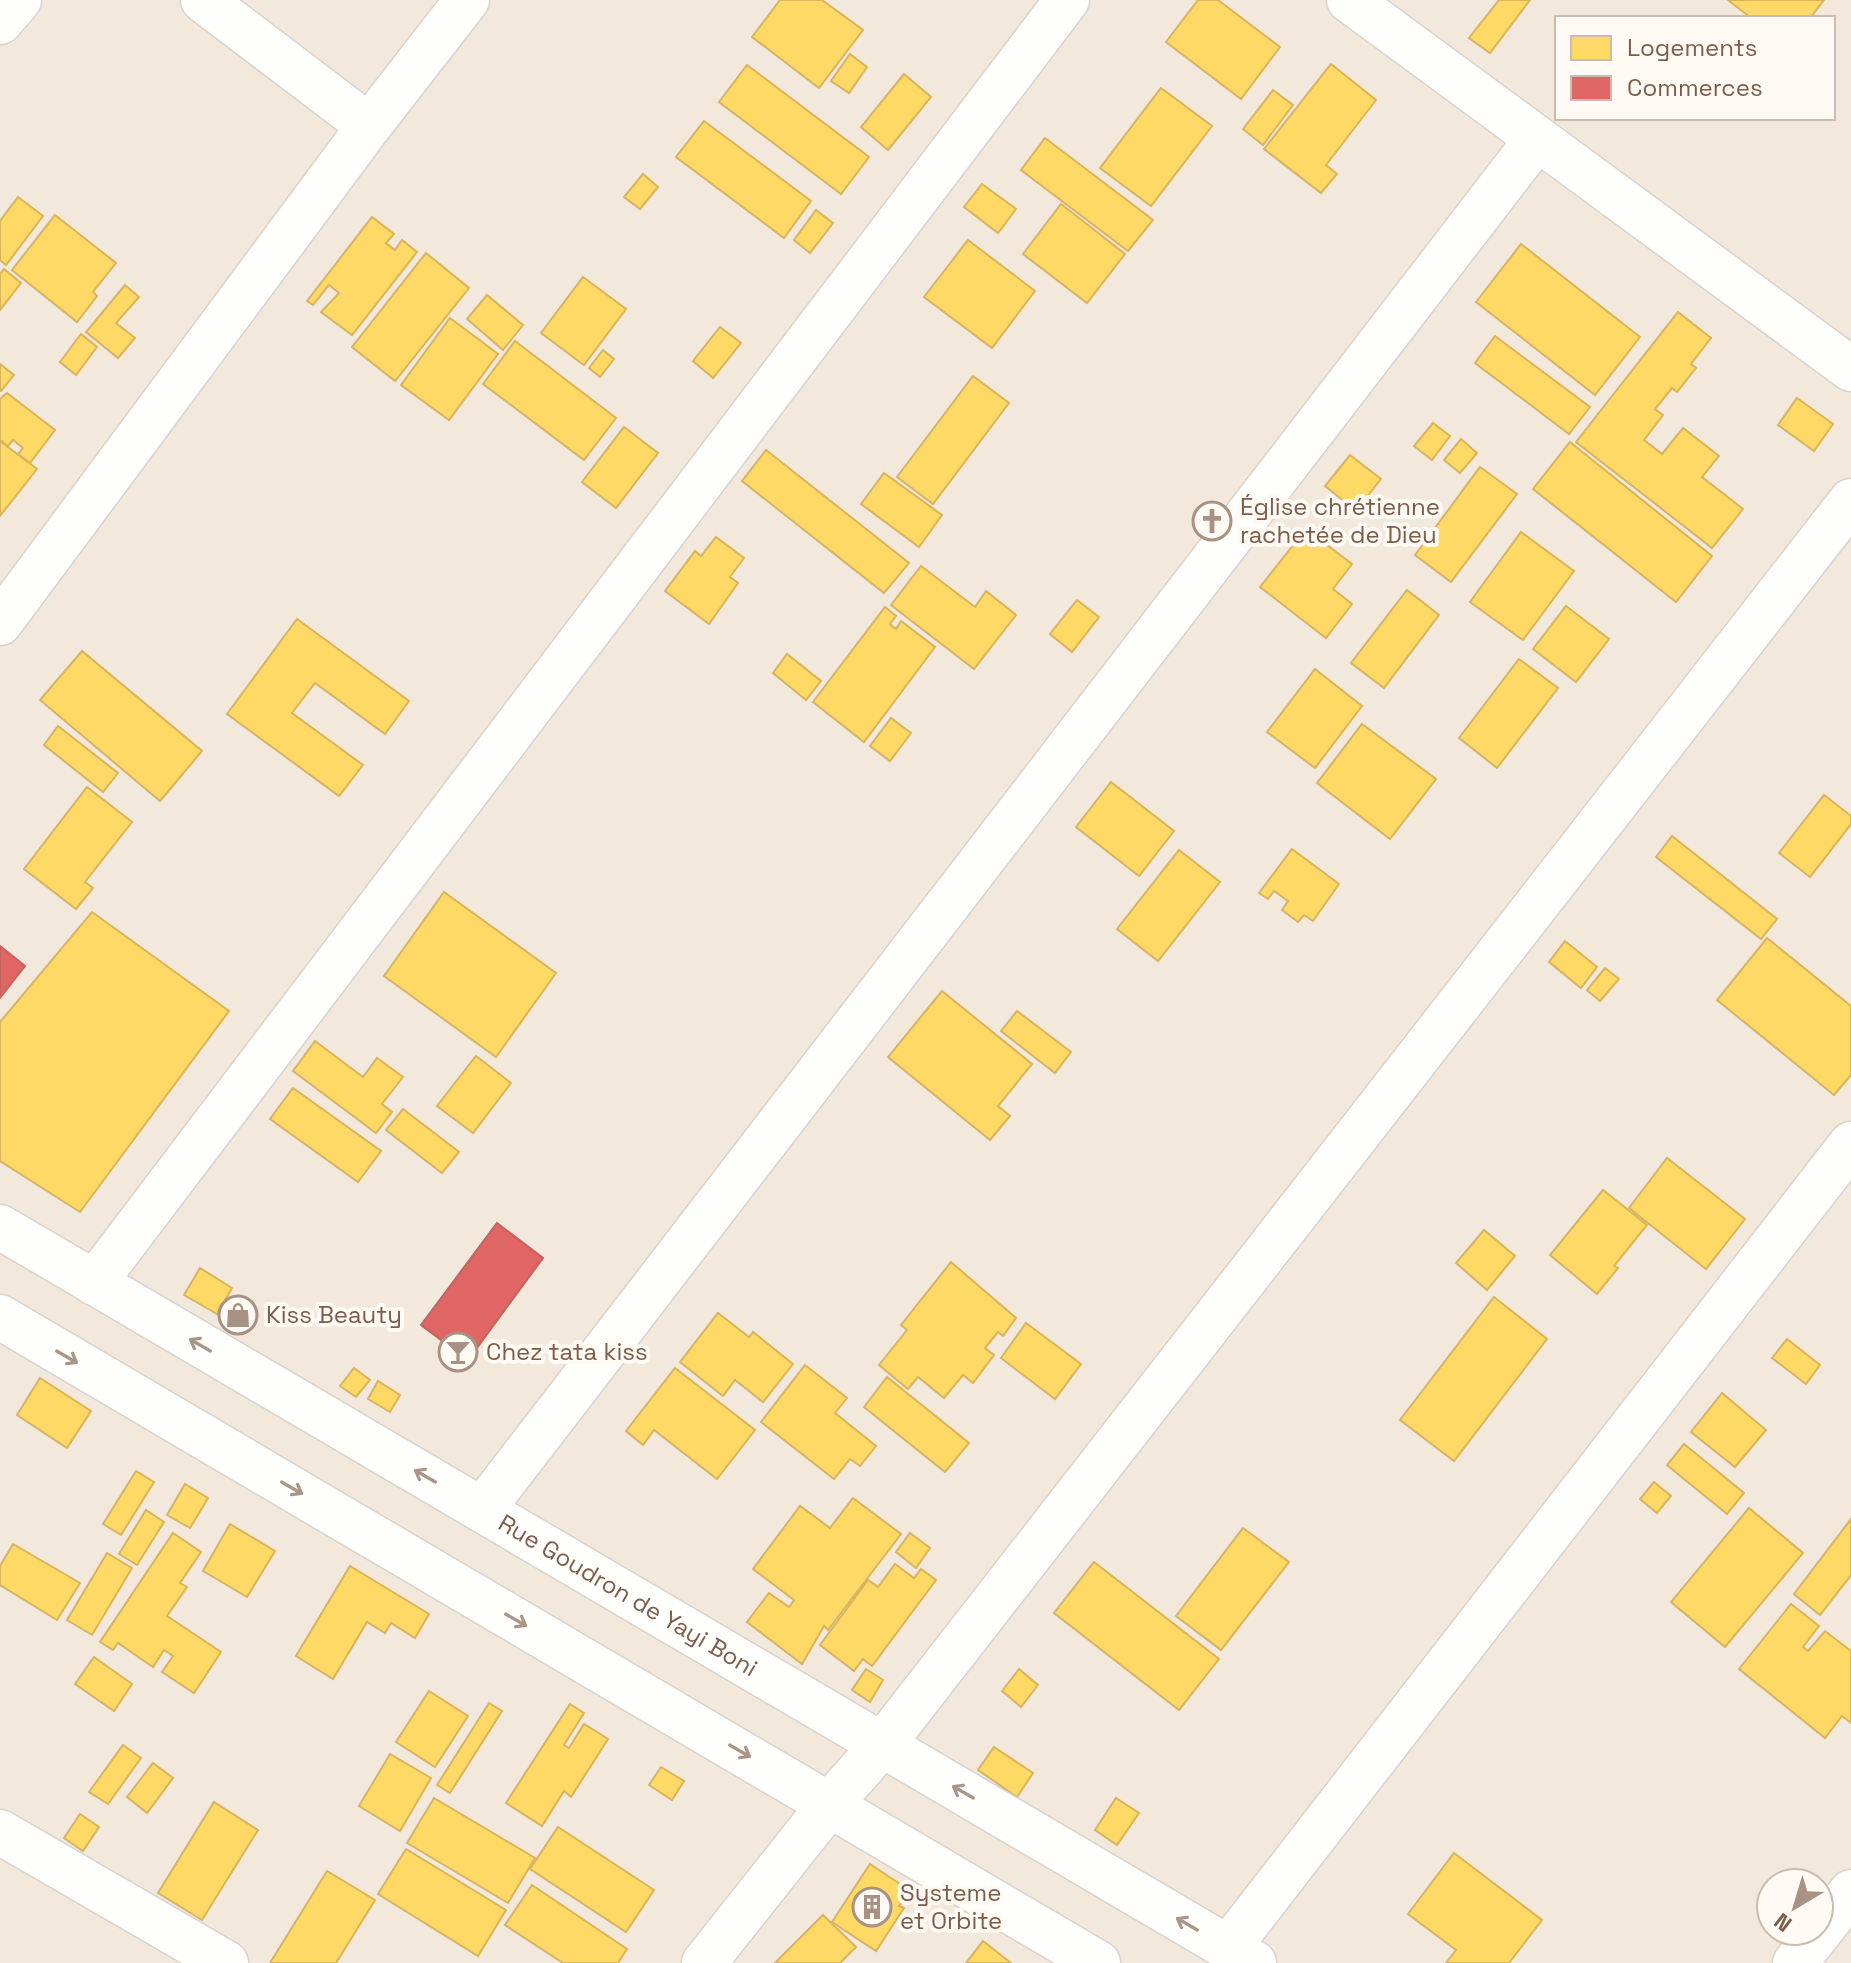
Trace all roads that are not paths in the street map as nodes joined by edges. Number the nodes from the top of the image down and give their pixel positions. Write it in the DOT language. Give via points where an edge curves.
graph roads {
  1 [pos="19,0"];
  2 [pos="203,0"];
  3 [pos="467,0"];
  4 [pos="1067,0"];
  5 [pos="1349,0"];
  6 [pos="0,22"];
  7 [pos="369,126"];
  8 [pos="1537,139"];
  9 [pos="1851,369"];
  10 [pos="1851,501"];
  11 [pos="0,623"];
  12 [pos="1851,1144"];
  13 [pos="0,1227"];
  14 [pos="94,1283"];
  15 [pos="0,1317"];
  16 [pos="482,1510"];
  17 [pos="883,1744"];
  18 [pos="830,1804"];
  19 [pos="0,1832"];
  20 [pos="1851,1892"];
  21 [pos="1241,1955"];
  22 [pos="226,1963"];
  23 [pos="704,1963"];
  24 [pos="1098,1963"];
  25 [pos="1795,1963"];
  1 -- 6 [label="street"];
  2 -- 7 [label="street"];
  3 -- 7 [label="street"];
  4 -- 14 [label="street"];
  5 -- 8 [label="street"];
  7 -- 11 [label="street"];
  8 -- 9 [label="street"];
  8 -- 16 [label="street"];
  10 -- 17 [label="street"];
  12 -- 21 [label="street"];
  13 -- 14 [label="street, Rue Goudron de Yayi Boni"];
  16 -- 14 [label="street, Rue Goudron de Yayi Boni, one-way"];
  15 -- 18 [label="street, one-way"];
  16 -- 17 [label="street, Rue Goudron de Yayi Boni"];
  17 -- 18 [label="street"];
  21 -- 17 [label="street, Rue Goudron de Yayi Boni, one-way"];
  18 -- 23 [label="street"];
  18 -- 24 [label="street"];
  19 -- 22 [label="street"];
  20 -- 25 [label="street"];
}
